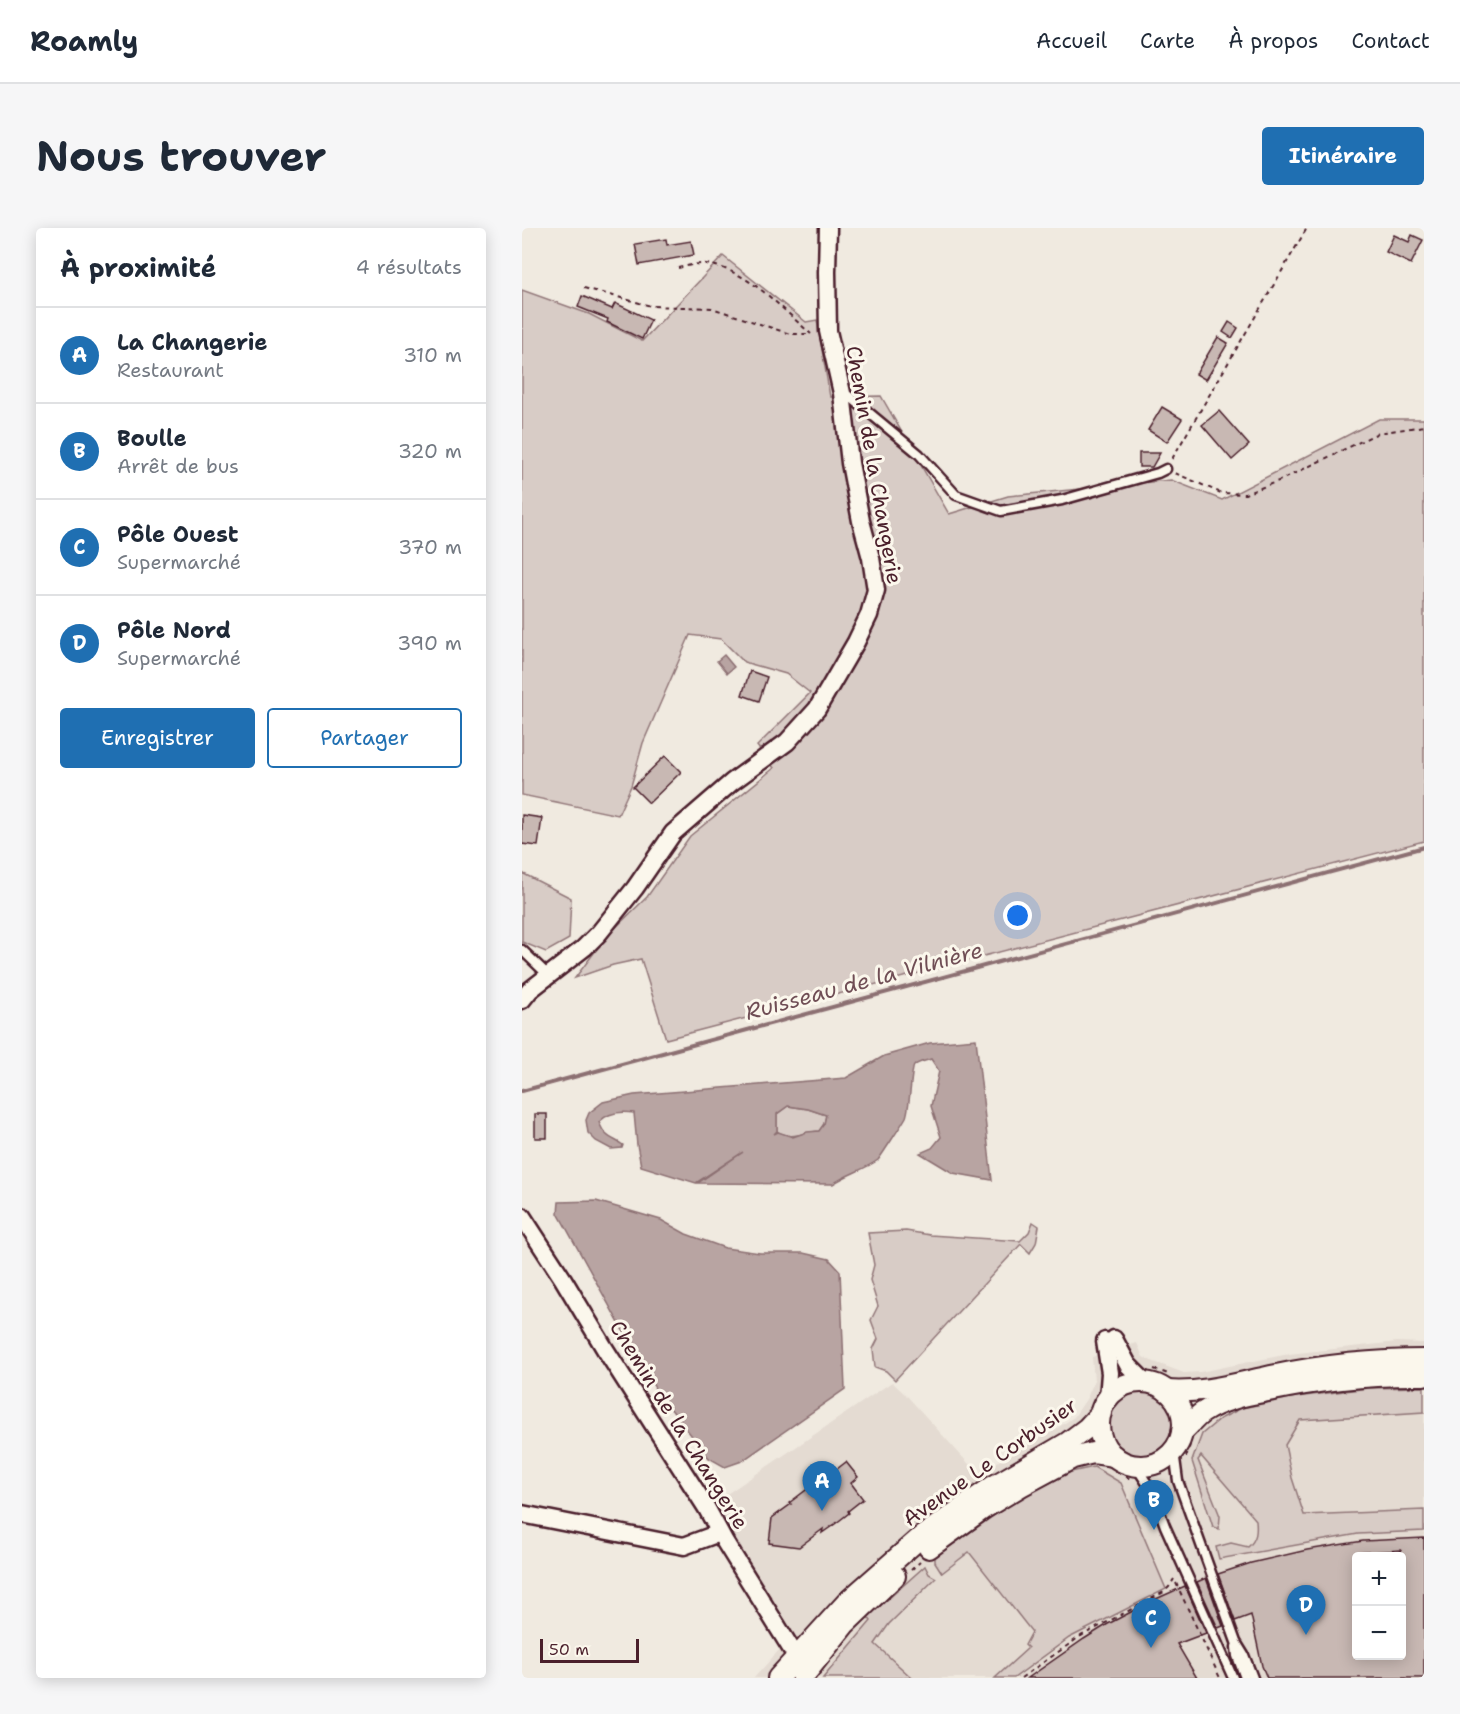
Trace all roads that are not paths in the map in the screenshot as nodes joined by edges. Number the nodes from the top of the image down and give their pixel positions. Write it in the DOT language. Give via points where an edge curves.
graph roads {
  1 [pos="828,228"];
  2 [pos="842,393"];
  3 [pos="1166,469"];
  4 [pos="522,950"];
  5 [pos="548,975"];
  6 [pos="522,1000"];
  7 [pos="522,1216"];
  8 [pos="1424,1360"];
  9 [pos="1424,1375"];
  10 [pos="1145,1382"];
  11 [pos="1167,1391"];
  12 [pos="1105,1406"];
  13 [pos="1182,1442"];
  14 [pos="1115,1463"];
  15 [pos="1135,1465"];
  16 [pos="522,1514"];
  17 [pos="719,1533"];
  18 [pos="1236,1642"];
  19 [pos="797,1658"];
  20 [pos="778,1678"];
  21 [pos="802,1678"];
  22 [pos="1233,1678"];
  23 [pos="1245,1678"];
  24 [pos="1253,1678"];
  1 -- 2 [label="street, Chemin de la Changerie" via="828,331"];
  2 -- 3 [label="lane" via="919,454 956,495 1001,511 1062,500"];
  2 -- 5 [label="street, Chemin de la Changerie" via="850,463 876,590 856,642 817,710 787,742 672,832 599,933"];
  4 -- 5 [label="lane"];
  5 -- 6 [label="street, Chemin de la Changerie"];
  7 -- 17 [label="street, Chemin de la Changerie"];
  8 -- 11 [label="street" via="1329,1366 1206,1390"];
  9 -- 13 [label="street" via="1323,1381 1251,1394 1206,1410 1196,1417"];
  10 -- 11 [label="street"];
  10 -- 12 [label="street" via="1124,1386"];
  10 -- 12 [label="street" via="1109,1340"];
  11 -- 13 [label="street" via="1183,1419"];
  12 -- 14 [label="street" via="1101,1434"];
  12 -- 19 [label="street, Avenue Le Corbusier" via="1067,1443 992,1486 921,1537 847,1602"];
  13 -- 15 [label="street" via="1156,1463"];
  13 -- 18 [label="lane" via="1177,1476"];
  14 -- 15 [label="street"];
  14 -- 21 [label="street, Avenue Le Corbusier" via="1093,1453 1073,1458 983,1509 891,1579 845,1624"];
  15 -- 22 [label="lane" via="1149,1487"];
  16 -- 17 [label="street" via="684,1546"];
  17 -- 19 [label="street, Chemin de la Changerie"];
  18 -- 23 [label="lane"];
  18 -- 24 [label="lane"];
  19 -- 20 [label="street, Avenue Le Corbusier"];
}
